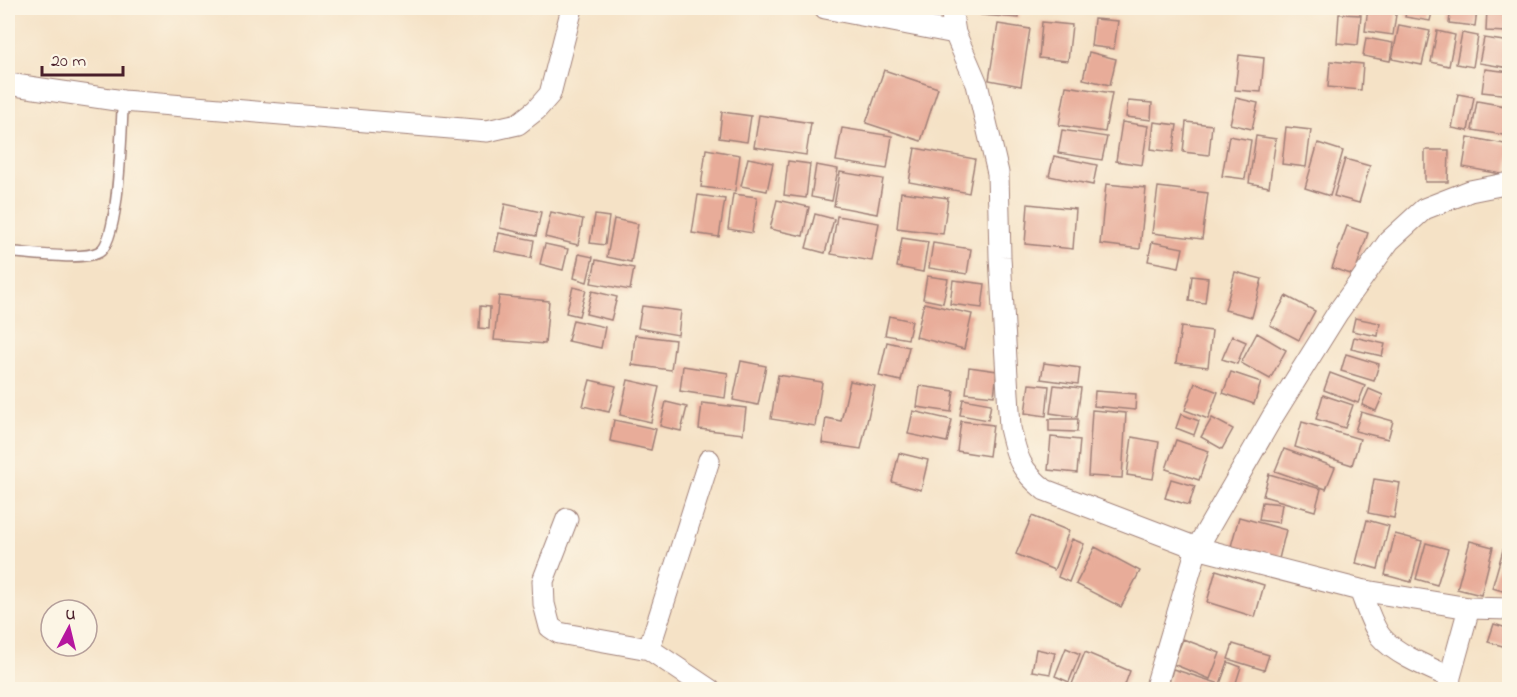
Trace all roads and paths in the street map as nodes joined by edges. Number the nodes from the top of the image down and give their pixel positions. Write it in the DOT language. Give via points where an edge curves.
graph roads {
  1 [pos="572,8"];
  2 [pos="825,8"];
  3 [pos="951,8"];
  4 [pos="955,33"];
  5 [pos="8,84"];
  6 [pos="123,101"];
  7 [pos="1509,183"];
  8 [pos="8,252"];
  9 [pos="709,460"];
  10 [pos="567,519"];
  11 [pos="1197,548"];
  12 [pos="1360,590"];
  13 [pos="1469,608"];
  14 [pos="1509,609"];
  15 [pos="649,649"];
  16 [pos="1449,683"];
  17 [pos="710,690"];
  18 [pos="1155,690"];
  1 -- 6 [label="street" via="550,94 518,124 502,129 487,131"];
  2 -- 4 [label="street"];
  3 -- 4 [label="street"];
  4 -- 11 [label="street" via="977,84 998,173 1009,417 1016,454 1028,476 1045,490"];
  5 -- 6 [label="street"];
  6 -- 8 [label="lane" via="114,220 104,248 82,256"];
  7 -- 11 [label="street" via="1470,191 1424,209 1389,241 1273,416"];
  9 -- 15 [label="street"];
  10 -- 15 [label="street" via="543,581 550,627 559,633"];
  11 -- 12 [label="street"];
  11 -- 18 [label="street"];
  12 -- 13 [label="street"];
  12 -- 16 [label="street" via="1382,638"];
  13 -- 14 [label="street"];
  13 -- 16 [label="street"];
  15 -- 17 [label="street"];
}
